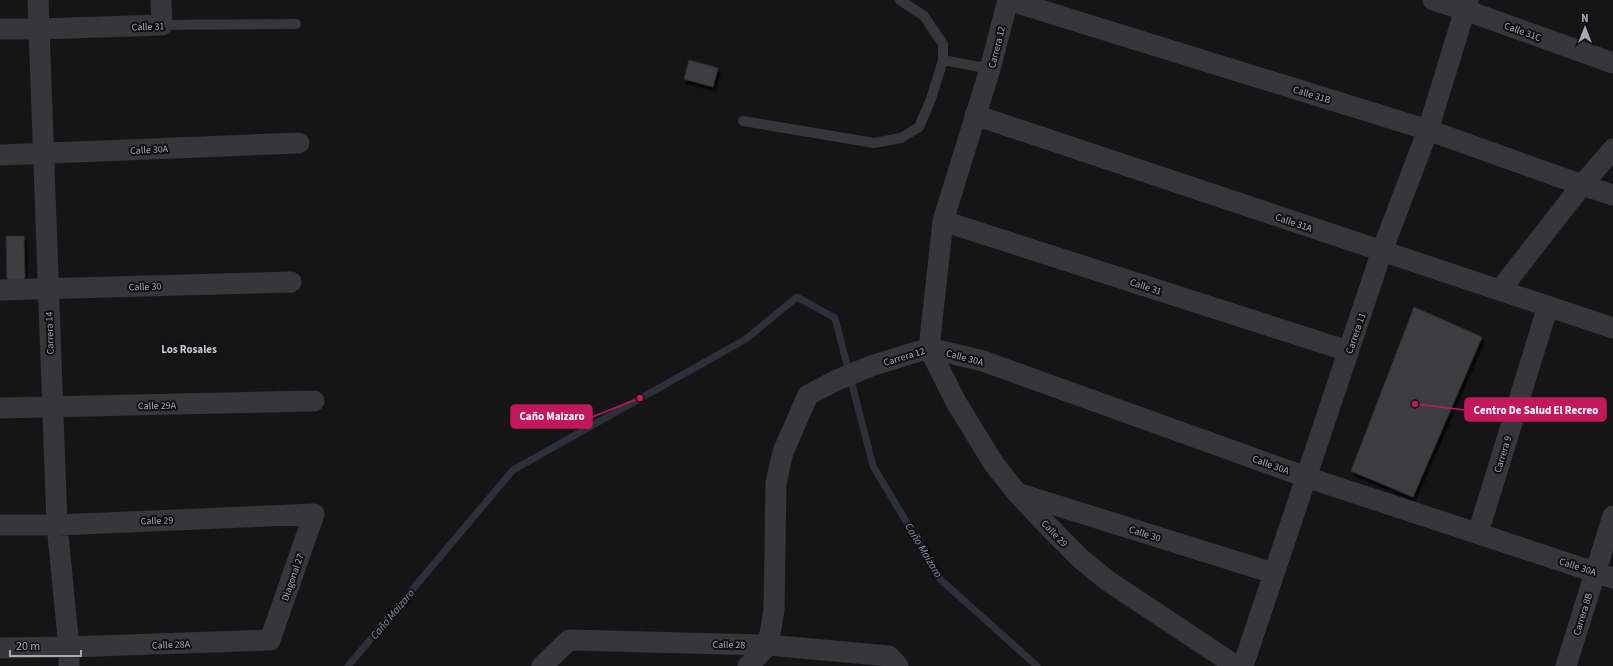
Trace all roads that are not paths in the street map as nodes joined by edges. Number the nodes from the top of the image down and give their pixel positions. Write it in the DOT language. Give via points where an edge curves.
graph roads {
  1 [pos="38,0"];
  2 [pos="161,0"];
  3 [pos="900,0"];
  4 [pos="1008,0"];
  5 [pos="1433,0"];
  6 [pos="1467,5"];
  7 [pos="296,24"];
  8 [pos="162,25"];
  9 [pos="0,29"];
  10 [pos="39,30"];
  11 [pos="943,60"];
  12 [pos="1613,63"];
  13 [pos="990,69"];
  14 [pos="975,115"];
  15 [pos="743,121"];
  16 [pos="1428,130"];
  17 [pos="299,142"];
  18 [pos="1613,149"];
  19 [pos="44,154"];
  20 [pos="0,155"];
  21 [pos="1582,185"];
  22 [pos="1613,195"];
  23 [pos="943,221"];
  24 [pos="1382,251"];
  25 [pos="291,282"];
  26 [pos="48,289"];
  27 [pos="0,290"];
  28 [pos="1500,290"];
  29 [pos="1548,306"];
  30 [pos="1613,328"];
  31 [pos="930,348"];
  32 [pos="1348,351"];
  33 [pos="314,401"];
  34 [pos="0,408"];
  35 [pos="52,408"];
  36 [pos="1306,477"];
  37 [pos="1017,493"];
  38 [pos="314,514"];
  39 [pos="1613,516"];
  40 [pos="57,524"];
  41 [pos="0,525"];
  42 [pos="1478,533"];
  43 [pos="1273,573"];
  44 [pos="1604,575"];
  45 [pos="270,640"];
  46 [pos="768,645"];
  47 [pos="0,648"];
  48 [pos="69,657"];
  49 [pos="893,661"];
  50 [pos="542,666"];
  51 [pos="748,666"];
  52 [pos="1236,666"];
  53 [pos="1243,666"];
  54 [pos="1566,666"];
  1 -- 10 [label="street, Carrera 14"];
  2 -- 8 [label="street"];
  3 -- 11 [label="lane" via="924,16 942,44"];
  4 -- 13 [label="street, Carrera 12"];
  4 -- 16 [label="street, Calle 31B"];
  5 -- 6 [label="street, Calle 31C"];
  6 -- 12 [label="street, Calle 31C"];
  6 -- 16 [label="street, Carrera 11"];
  7 -- 8 [label="lane, Calle 31"];
  8 -- 10 [label="street, Calle 31"];
  9 -- 10 [label="street, Calle 31"];
  10 -- 19 [label="street, Carrera 14"];
  11 -- 13 [label="lane"];
  11 -- 15 [label="lane" via="919,127 901,138 874,142"];
  13 -- 14 [label="street, Carrera 12"];
  14 -- 23 [label="street, Carrera 12"];
  14 -- 24 [label="street, Calle 31A"];
  16 -- 21 [label="street, Calle 31B"];
  16 -- 24 [label="street, Carrera 11"];
  17 -- 19 [label="street, Calle 30A"];
  18 -- 21 [label="street"];
  19 -- 20 [label="street, Calle 30A"];
  19 -- 26 [label="street, Carrera 14"];
  21 -- 22 [label="street, Calle 31B"];
  21 -- 28 [label="street"];
  23 -- 31 [label="street, Carrera 12"];
  23 -- 32 [label="street, Calle 31"];
  24 -- 28 [label="street, Calle 31A"];
  24 -- 32 [label="street, Carrera 11"];
  25 -- 26 [label="street, Calle 30"];
  26 -- 27 [label="street, Calle 30"];
  26 -- 35 [label="street, Carrera 14"];
  28 -- 29 [label="street, Calle 31A"];
  29 -- 30 [label="street, Calle 31A"];
  29 -- 42 [label="street, Carrera 9"];
  31 -- 36 [label="street, Calle 30A" via="983,362"];
  31 -- 37 [label="street, Calle 29" via="975,434"];
  31 -- 46 [label="street, Carrera 12" via="900,356 837,380 808,395 783,452 776,483 774,610"];
  32 -- 36 [label="street, Carrera 11"];
  33 -- 35 [label="street, Calle 29A"];
  34 -- 35 [label="street, Calle 29A"];
  35 -- 40 [label="street, Carrera 14"];
  36 -- 42 [label="street, Calle 30A"];
  36 -- 43 [label="street, Carrera 11"];
  37 -- 43 [label="street, Calle 30"];
  37 -- 52 [label="street, Calle 29" via="1080,559 1108,581"];
  38 -- 40 [label="street, Calle 29"];
  38 -- 45 [label="street, Diagonal 27"];
  39 -- 44 [label="street, Carrera 8B"];
  40 -- 41 [label="street, Calle 29"];
  40 -- 48 [label="street, Carrera 14"];
  42 -- 44 [label="street, Calle 30A"];
  43 -- 53 [label="street, Carrera 11"];
  44 -- 54 [label="street, Carrera 8B"];
  45 -- 48 [label="street, Calle 28A"];
  46 -- 49 [label="street, Calle 28"];
  46 -- 50 [label="street, Calle 28" via="569,640"];
  46 -- 51 [label="street"];
  47 -- 48 [label="street, Calle 28A"];
}
